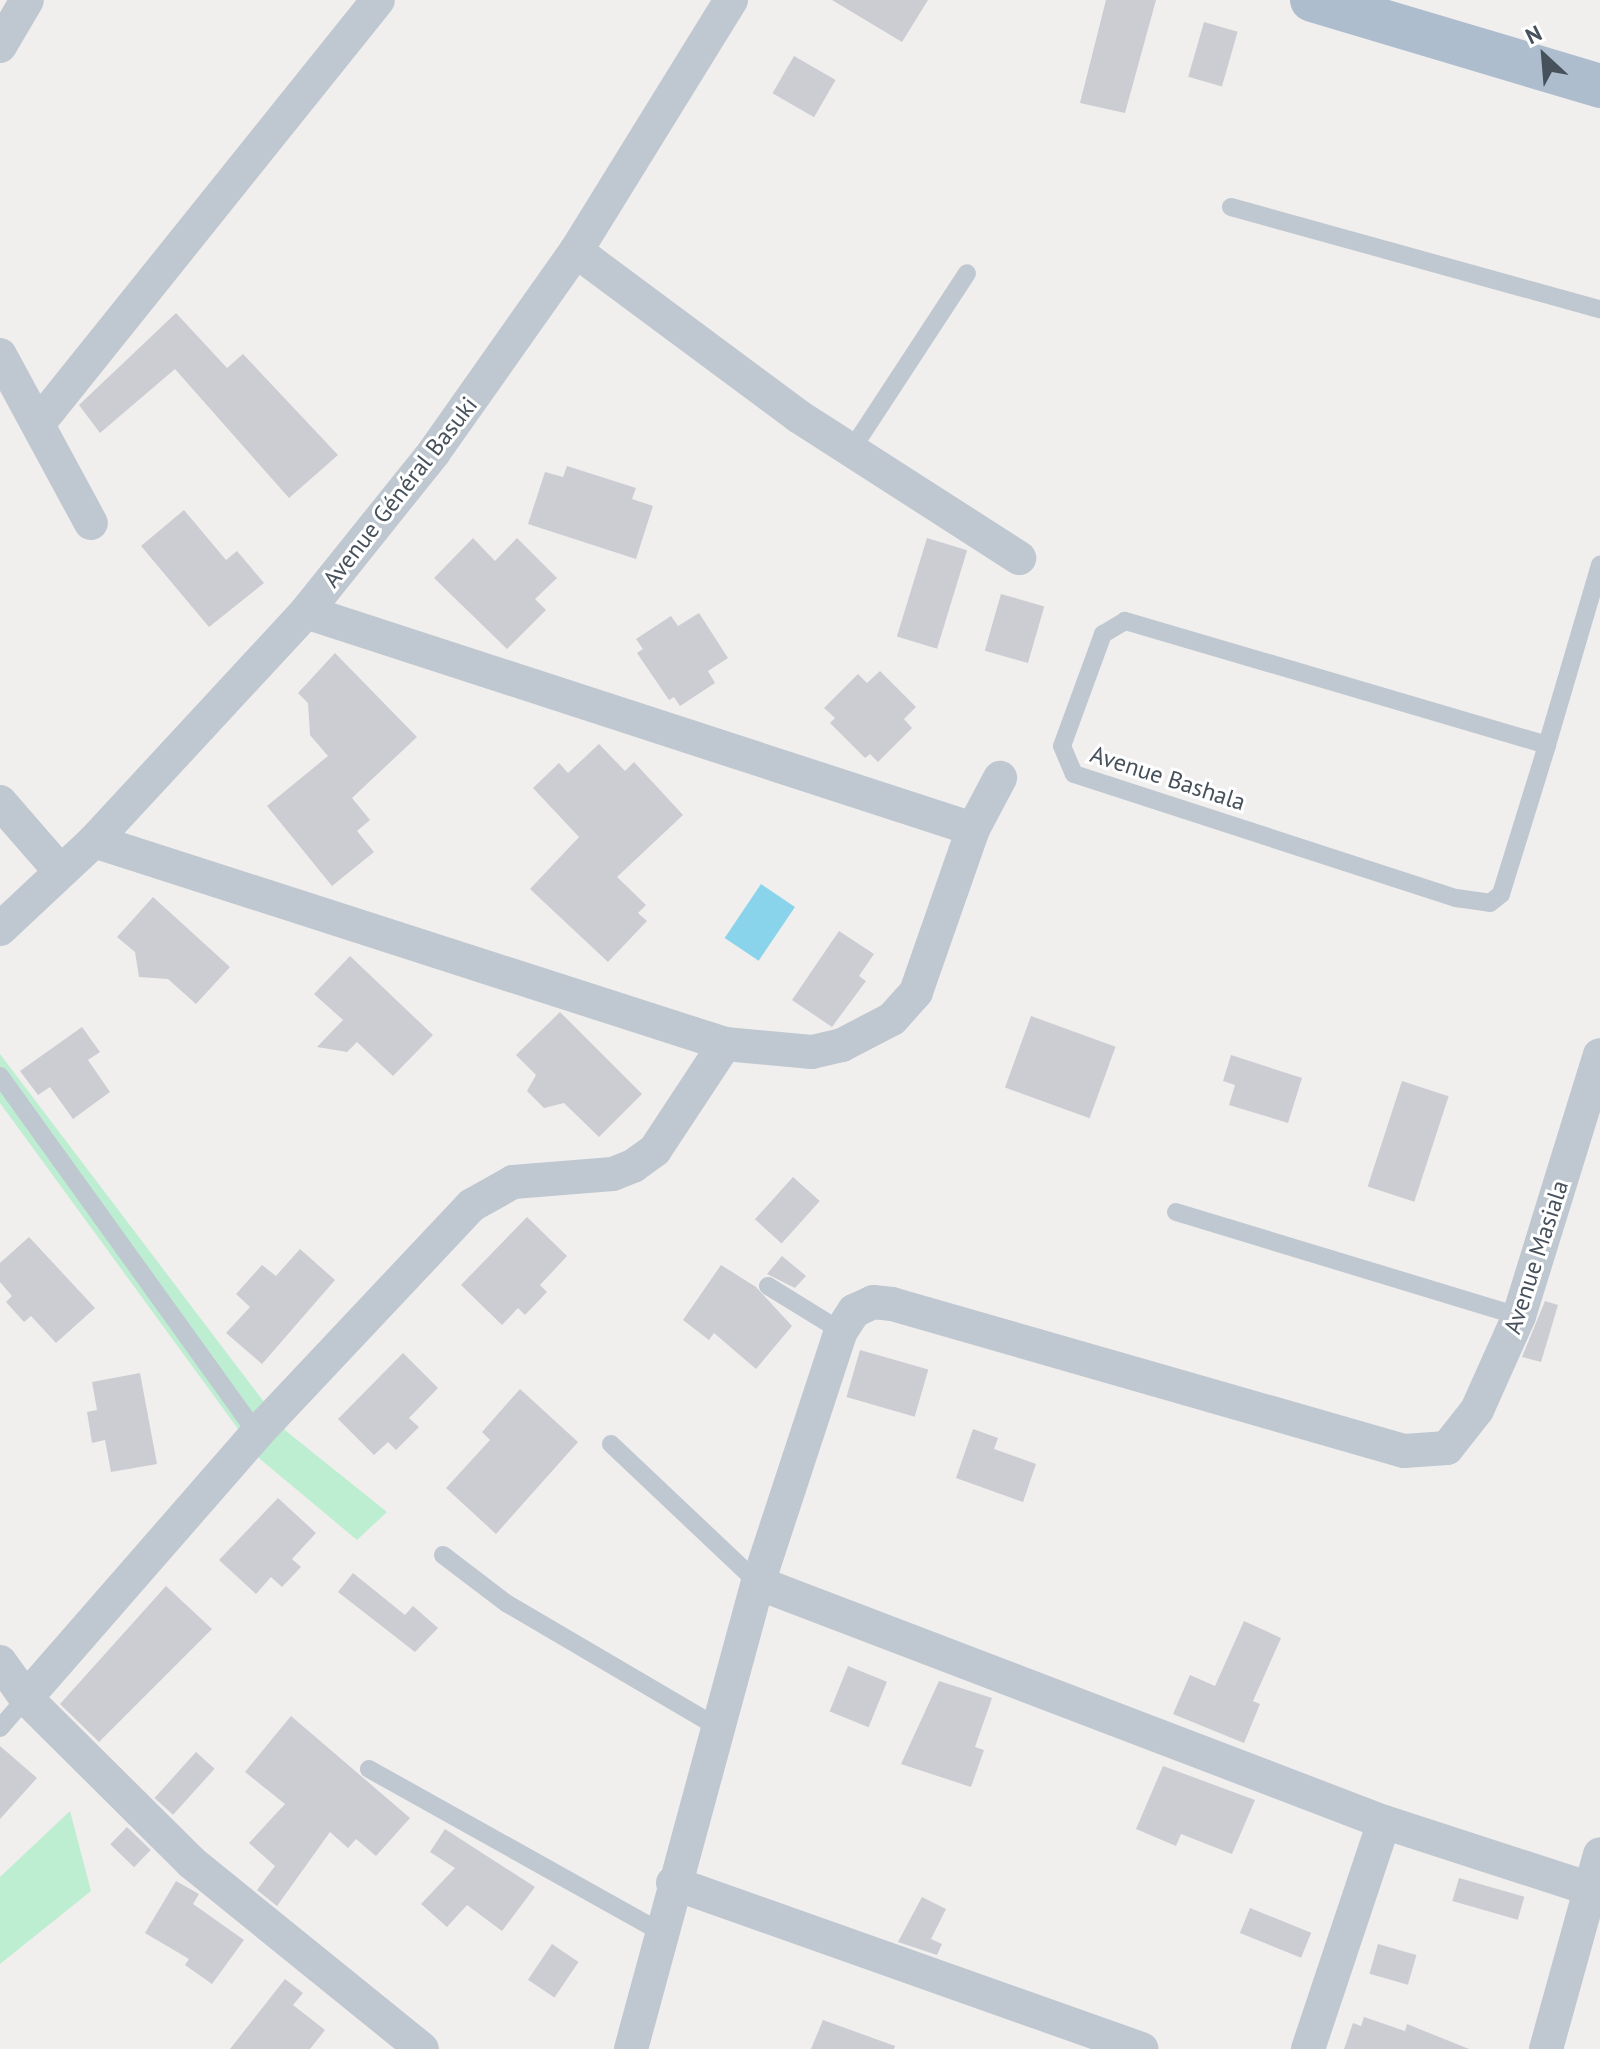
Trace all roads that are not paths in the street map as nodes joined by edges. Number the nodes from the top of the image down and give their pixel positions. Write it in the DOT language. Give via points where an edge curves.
graph roads {
  1 [pos="27,0"];
  2 [pos="378,0"];
  3 [pos="731,0"];
  4 [pos="1312,0"];
  5 [pos="0,46"];
  6 [pos="1600,86"];
  7 [pos="1231,207"];
  8 [pos="576,251"];
  9 [pos="967,273"];
  10 [pos="1600,309"];
  11 [pos="0,355"];
  12 [pos="38,424"];
  13 [pos="852,449"];
  14 [pos="91,523"];
  15 [pos="1019,558"];
  16 [pos="1600,565"];
  17 [pos="306,612"];
  18 [pos="1547,745"];
  19 [pos="1000,778"];
  20 [pos="0,802"];
  21 [pos="973,829"];
  22 [pos="94,841"];
  23 [pos="60,871"];
  24 [pos="0,929"];
  25 [pos="725,1044"];
  26 [pos="1600,1055"];
  27 [pos="0,1076"];
  28 [pos="1176,1212"];
  29 [pos="768,1286"];
  30 [pos="1519,1316"];
  31 [pos="841,1331"];
  32 [pos="257,1433"];
  33 [pos="611,1444"];
  34 [pos="443,1555"];
  35 [pos="758,1583"];
  36 [pos="0,1662"];
  37 [pos="26,1698"];
  38 [pos="717,1727"];
  39 [pos="0,1728"];
  40 [pos="369,1769"];
  41 [pos="1384,1822"];
  42 [pos="1600,1854"];
  43 [pos="673,1883"];
  44 [pos="1594,1890"];
  45 [pos="661,1932"];
  46 [pos="422,2049"];
  47 [pos="631,2049"];
  48 [pos="1141,2049"];
  49 [pos="1308,2049"];
  50 [pos="1546,2049"];
  1 -- 5 [label="street"];
  2 -- 12 [label="street"];
  3 -- 8 [label="street, Avenue Général Basuki"];
  4 -- 6 [label="main road"];
  7 -- 10 [label="lane"];
  8 -- 13 [label="street"];
  8 -- 17 [label="street, Avenue Général Basuki" via="451,429"];
  9 -- 13 [label="lane"];
  11 -- 12 [label="street"];
  12 -- 14 [label="street"];
  13 -- 15 [label="street"];
  16 -- 18 [label="lane, Avenue Bashala"];
  17 -- 21 [label="street"];
  17 -- 22 [label="street, Avenue Général Basuki"];
  18 -- 18 [label="lane, Avenue Bashala" via="1501,894 1475,903 1074,774 1062,746 1103,634 1125,621"];
  19 -- 21 [label="street"];
  20 -- 23 [label="street"];
  21 -- 25 [label="street" via="926,973 892,1019 842,1045 812,1052"];
  22 -- 23 [label="street, Avenue Général Basuki"];
  22 -- 25 [label="street"];
  23 -- 24 [label="street, Avenue Général Basuki"];
  25 -- 32 [label="street" via="655,1150 633,1166 613,1174 513,1182 472,1205"];
  26 -- 30 [label="street, Avenue Masiala"];
  27 -- 32 [label="lane"];
  28 -- 30 [label="lane"];
  29 -- 31 [label="lane"];
  30 -- 31 [label="street, Avenue Masiala" via="1477,1410 1447,1448 1404,1451 892,1304 873,1302 854,1311"];
  31 -- 35 [label="street"];
  32 -- 37 [label="street"];
  33 -- 35 [label="lane"];
  34 -- 38 [label="lane" via="506,1603"];
  35 -- 38 [label="street"];
  35 -- 41 [label="street"];
  36 -- 37 [label="street"];
  37 -- 39 [label="lane"];
  37 -- 46 [label="street" via="191,1862"];
  38 -- 43 [label="street"];
  40 -- 45 [label="lane"];
  41 -- 44 [label="street"];
  41 -- 49 [label="street"];
  42 -- 44 [label="street"];
  43 -- 45 [label="street"];
  43 -- 48 [label="street"];
  44 -- 50 [label="street"];
  45 -- 47 [label="street"];
}
